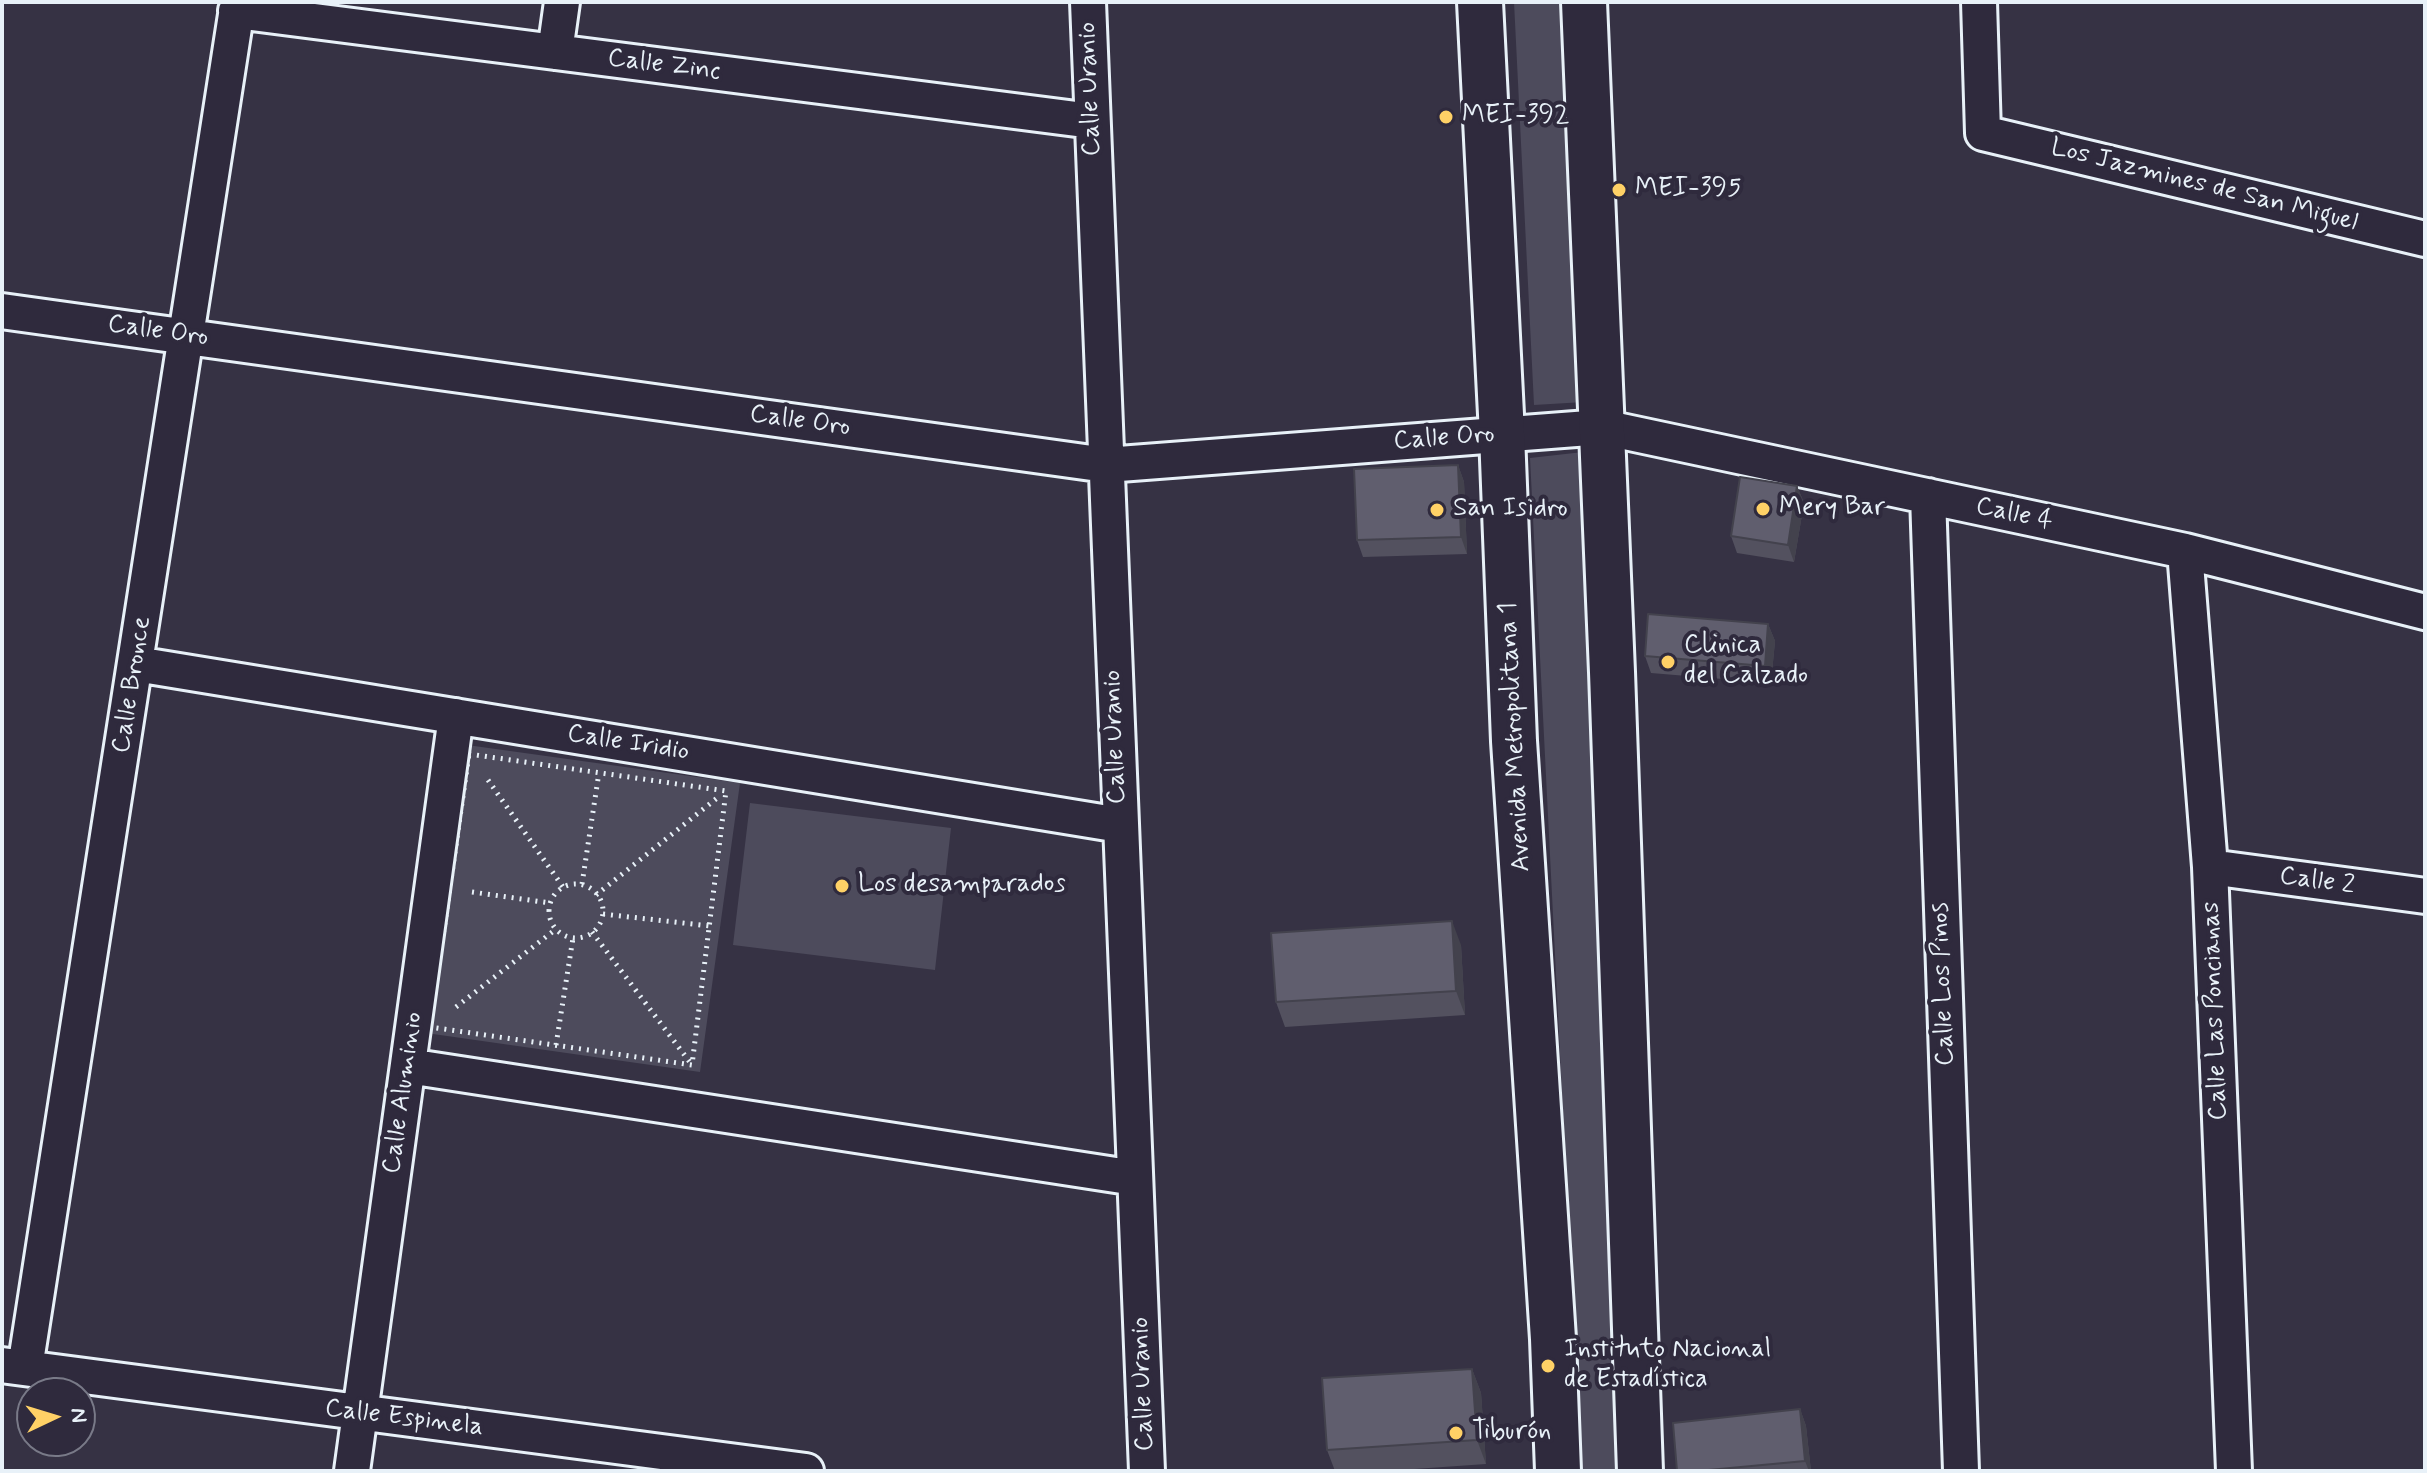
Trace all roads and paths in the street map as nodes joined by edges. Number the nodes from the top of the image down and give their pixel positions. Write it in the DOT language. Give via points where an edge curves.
graph roads {
  1 [pos="562,2"];
  2 [pos="1088,2"];
  3 [pos="1480,2"];
  4 [pos="1584,2"];
  5 [pos="1979,2"];
  6 [pos="237,6"];
  7 [pos="555,52"];
  8 [pos="1092,121"];
  9 [pos="2425,239"];
  10 [pos="2,311"];
  11 [pos="187,336"];
  12 [pos="1602,427"];
  13 [pos="1502,434"];
  14 [pos="1106,465"];
  15 [pos="1928,496"];
  16 [pos="2185,551"];
  17 [pos="2425,612"];
  18 [pos="136,664"];
  19 [pos="456,716"];
  20 [pos="469,754"];
  21 [pos="478,766"];
  22 [pos="599,772"];
  23 [pos="486,778"];
  24 [pos="726,791"];
  25 [pos="1120,825"];
  26 [pos="2210,867"];
  27 [pos="582,884"];
  28 [pos="563,887"];
  29 [pos="450,889"];
  30 [pos="596,895"];
  31 [pos="2425,896"];
  32 [pos="550,903"];
  33 [pos="603,914"];
  34 [pos="710,926"];
  35 [pos="556,929"];
  36 [pos="592,932"];
  37 [pos="573,938"];
  38 [pos="455,1007"];
  39 [pos="443,1017"];
  40 [pos="430,1027"];
  41 [pos="556,1045"];
  42 [pos="692,1065"];
  43 [pos="408,1066"];
  44 [pos="1135,1178"];
  45 [pos="13,1366"];
  46 [pos="360,1414"];
  47 [pos="352,1471"];
  48 [pos="806,1471"];
  49 [pos="1147,1471"];
  50 [pos="1558,1471"];
  51 [pos="1640,1471"];
  52 [pos="1961,1471"];
  53 [pos="2234,1471"];
  1 -- 7 [label="street"];
  2 -- 8 [label="street, Calle Uranio"];
  3 -- 13 [label="main road, Avenida Metropolitana 1"];
  4 -- 12 [label="main road"];
  5 -- 9 [label="street, Los Jazmines de San Miguel" via="1983,133"];
  6 -- 7 [label="street, Calle Zinc"];
  6 -- 11 [label="street, Calle Bronce"];
  7 -- 8 [label="street, Calle Zinc"];
  8 -- 14 [label="street, Calle Uranio"];
  10 -- 11 [label="street, Calle Oro"];
  11 -- 14 [label="street, Calle Oro"];
  11 -- 18 [label="street, Calle Bronce"];
  12 -- 13 [label="street, Calle Oro"];
  12 -- 15 [label="street, Calle 4"];
  12 -- 51 [label="main road"];
  13 -- 14 [label="street, Calle Oro"];
  13 -- 50 [label="main road, Avenida Metropolitana 1" via="1514,741"];
  14 -- 25 [label="street, Calle Uranio"];
  15 -- 16 [label="street, Calle 4"];
  15 -- 52 [label="street, Calle Los Pinos"];
  16 -- 17 [label="street, Calle 4"];
  16 -- 26 [label="street, Calle Las Poncianas"];
  18 -- 19 [label="street, Calle Iridio"];
  18 -- 45 [label="street, Calle Bronce"];
  19 -- 25 [label="street, Calle Iridio"];
  19 -- 43 [label="street, Calle Aluminio"];
  20 -- 21 [label="path"];
  20 -- 22 [label="path"];
  20 -- 29 [label="path"];
  22 -- 24 [label="path"];
  22 -- 27 [label="path"];
  23 -- 28 [label="path"];
  24 -- 30 [label="path"];
  24 -- 34 [label="path"];
  25 -- 44 [label="street, Calle Uranio"];
  26 -- 31 [label="street, Calle 2"];
  26 -- 53 [label="street, Calle Las Poncianas"];
  27 -- 28 [label="path"];
  27 -- 30 [label="path"];
  28 -- 32 [label="path"];
  29 -- 32 [label="path"];
  29 -- 40 [label="path"];
  30 -- 33 [label="path"];
  32 -- 35 [label="path"];
  33 -- 34 [label="path"];
  33 -- 36 [label="path"];
  34 -- 42 [label="path"];
  35 -- 37 [label="path"];
  35 -- 38 [label="path"];
  36 -- 37 [label="path"];
  36 -- 42 [label="path"];
  37 -- 41 [label="path"];
  39 -- 40 [label="path"];
  40 -- 41 [label="path"];
  41 -- 42 [label="path"];
  43 -- 44 [label="street"];
  43 -- 46 [label="street, Calle Aluminio"];
  44 -- 49 [label="street, Calle Uranio"];
  45 -- 46 [label="street, Calle Espinela"];
  46 -- 47 [label="street, Calle Aluminio"];
  46 -- 48 [label="street, Calle Espinela"];
}
